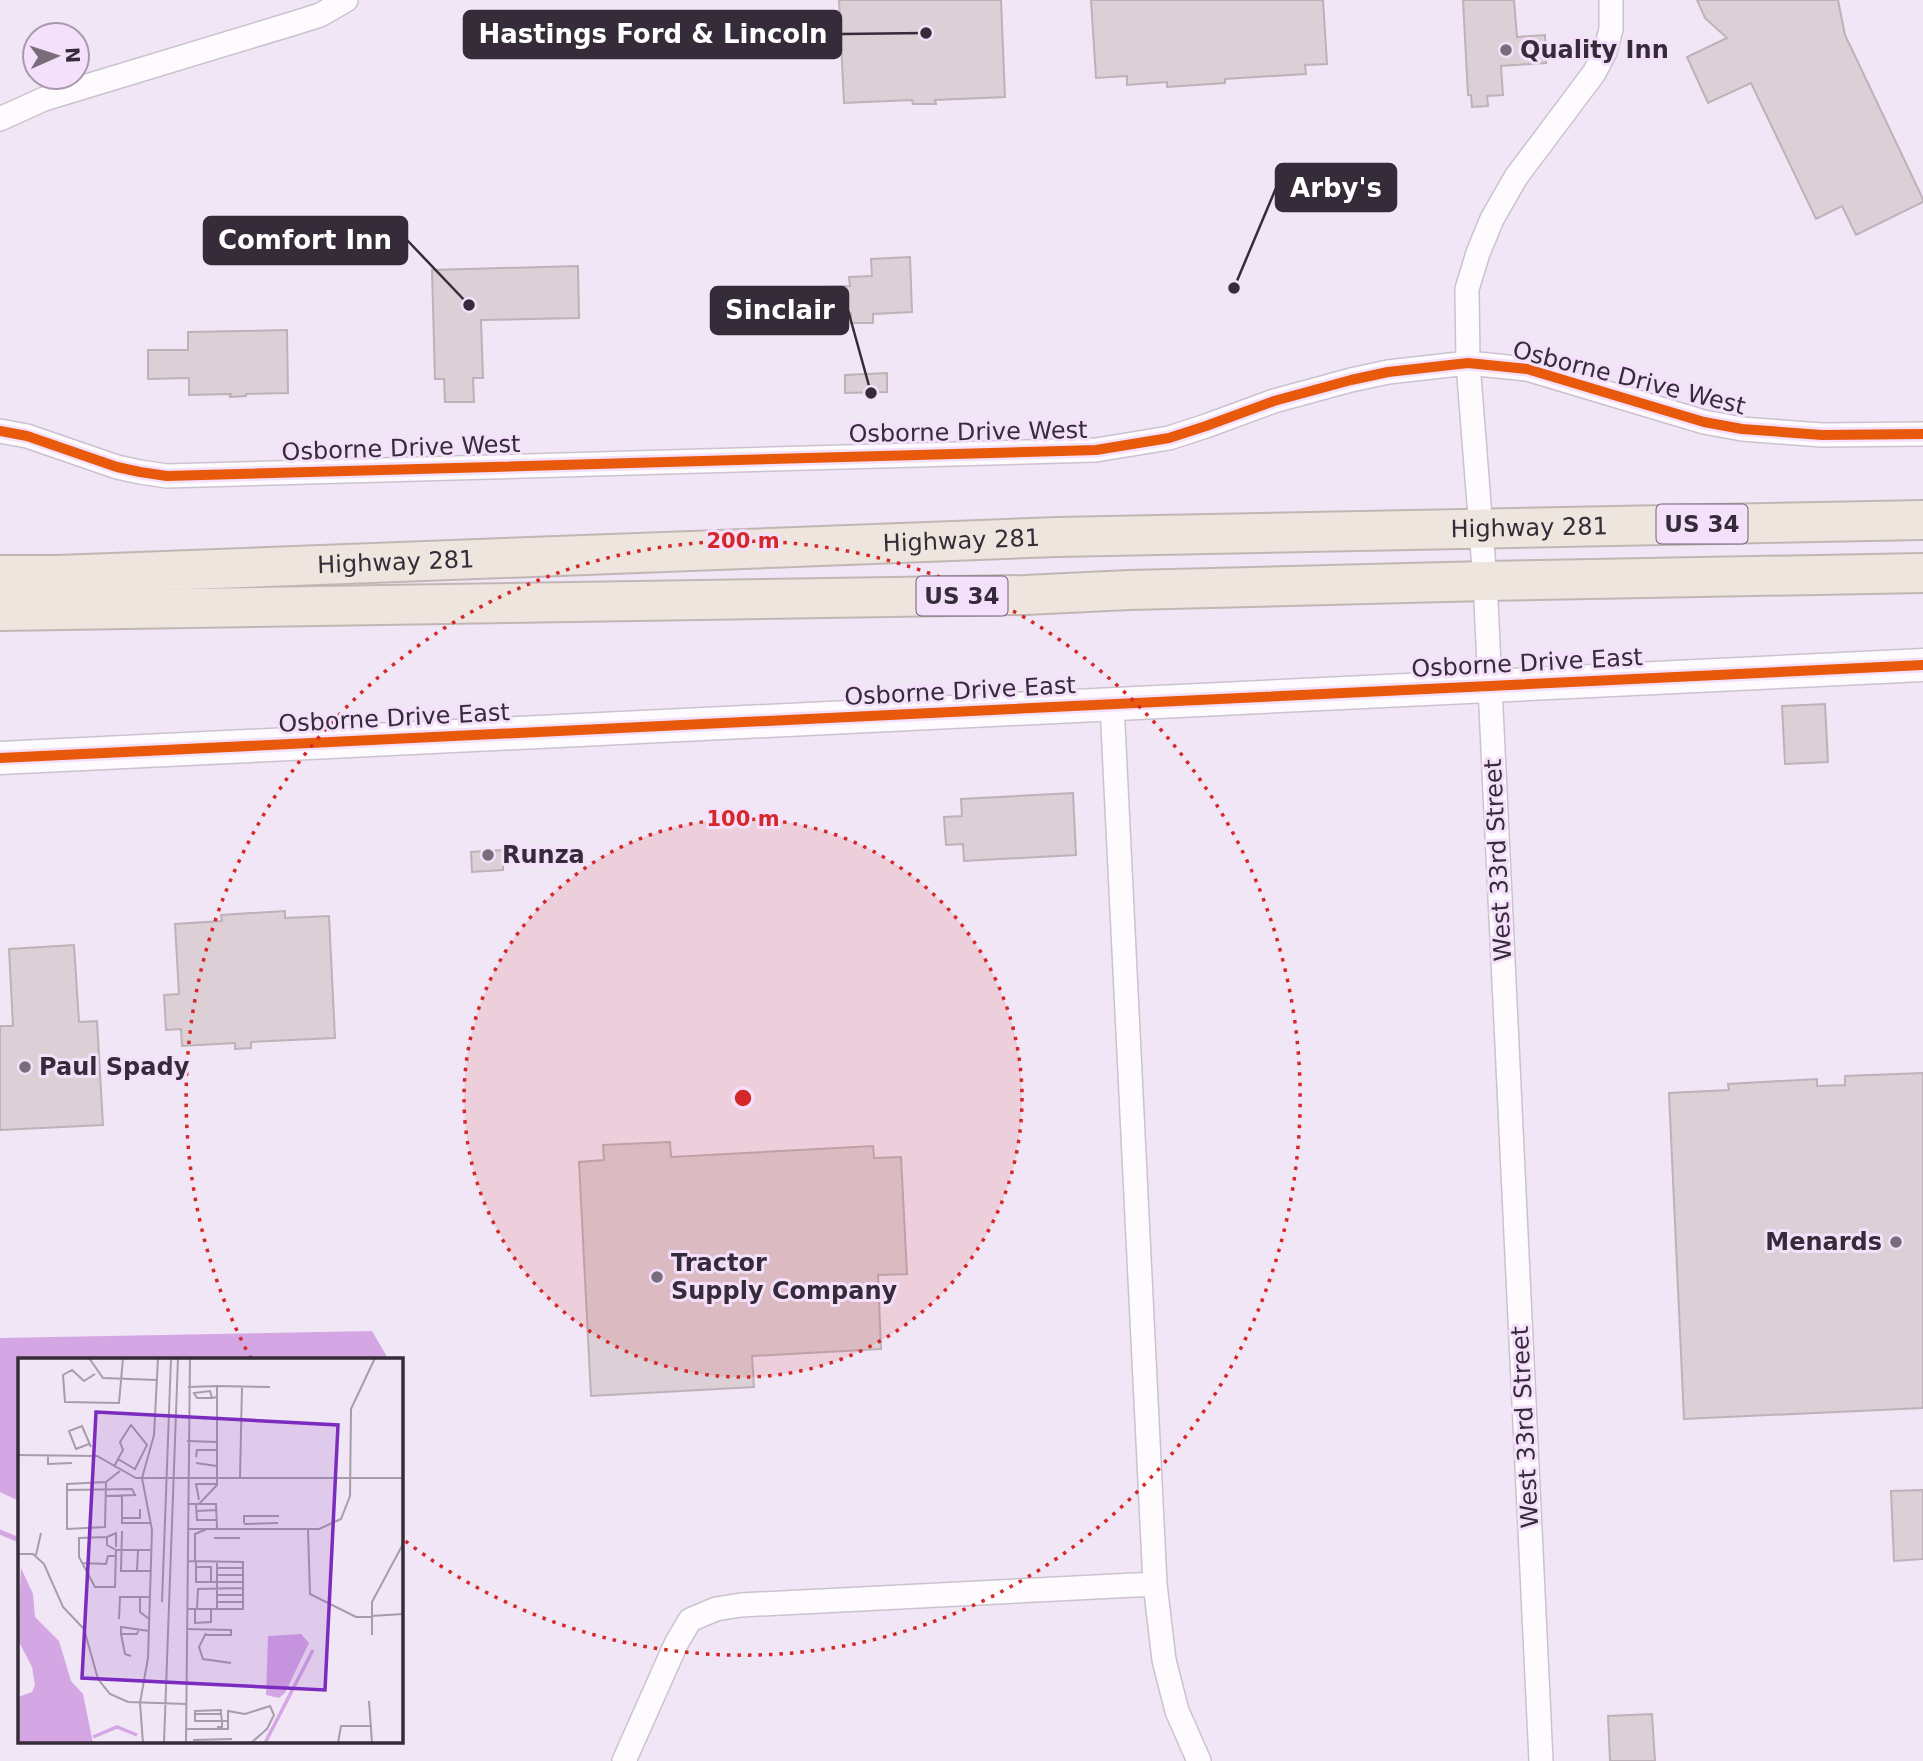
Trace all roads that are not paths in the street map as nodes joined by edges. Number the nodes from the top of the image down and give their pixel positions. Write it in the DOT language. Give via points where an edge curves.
graph roads {
  1 [pos="346,0"];
  2 [pos="1611,0"];
  3 [pos="0,119"];
  4 [pos="1468,363"];
  5 [pos="0,431"];
  6 [pos="1923,433"];
  7 [pos="1923,520"];
  8 [pos="1481,529"];
  9 [pos="1923,573"];
  10 [pos="0,575"];
  11 [pos="1485,581"];
  12 [pos="0,611"];
  13 [pos="1923,665"];
  14 [pos="1490,686"];
  15 [pos="1112,705"];
  16 [pos="0,758"];
  17 [pos="1156,1584"];
  18 [pos="624,1761"];
  19 [pos="1199,1761"];
  20 [pos="1541,1761"];
  1 -- 3 [label="street" via="320,15 44,99"];
  2 -- 4 [label="street, West 33rd Street" via="1605,52 1516,177 1478,254 1466,289"];
  4 -- 5 [label="street, Osborne Drive West" via="1351,380 1170,438 1096,450 167,476 117,467"];
  4 -- 6 [label="street, Osborne Drive West" via="1527,369 1742,429 1822,435"];
  4 -- 8 [label="street, West 33rd Street"];
  7 -- 8 [label="highway, Highway 281 / US 34"];
  8 -- 10 [label="highway, Highway 281 / US 34" via="1057,537"];
  8 -- 11 [label="street, West 33rd Street"];
  9 -- 11 [label="highway, Highway 281 / US 34"];
  11 -- 12 [label="highway, Highway 281 / US 34" via="1011,595"];
  11 -- 14 [label="street, West 33rd Street"];
  13 -- 14 [label="street, Osborne Drive East"];
  14 -- 15 [label="street, Osborne Drive East"];
  14 -- 20 [label="street, West 33rd Street"];
  15 -- 16 [label="street, Osborne Drive East"];
  15 -- 17 [label="street"];
  17 -- 18 [label="street" via="716,1609 690,1620"];
  17 -- 19 [label="street" via="1164,1660 1177,1711"];
}
